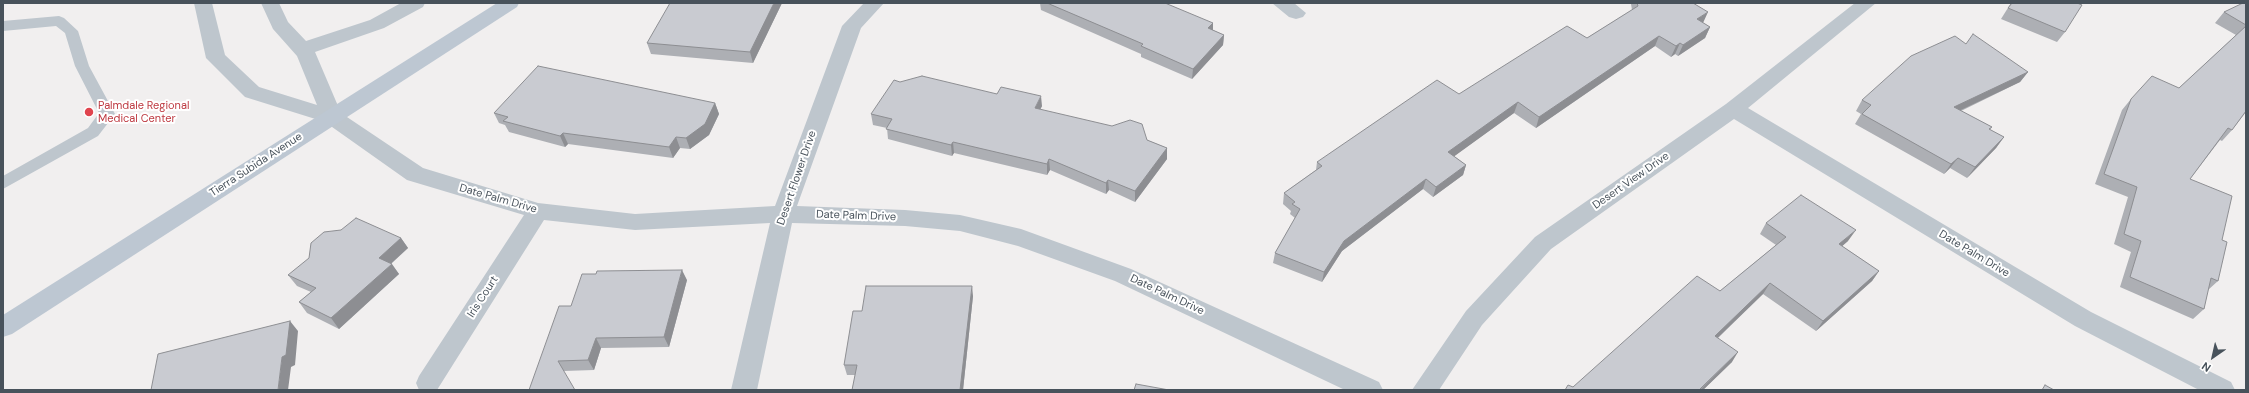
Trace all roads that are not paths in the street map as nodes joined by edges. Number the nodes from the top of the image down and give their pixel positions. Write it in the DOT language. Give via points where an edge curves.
graph roads {
  1 [pos="203,3"];
  2 [pos="270,3"];
  3 [pos="416,3"];
  4 [pos="510,3"];
  5 [pos="875,3"];
  6 [pos="1867,3"];
  7 [pos="3,26"];
  8 [pos="303,49"];
  9 [pos="1733,109"];
  10 [pos="332,117"];
  11 [pos="3,183"];
  12 [pos="538,212"];
  13 [pos="783,214"];
  14 [pos="3,327"];
  15 [pos="428,383"];
  16 [pos="744,390"];
  17 [pos="1370,390"];
  18 [pos="1425,390"];
  19 [pos="2222,390"];
  1 -- 10 [label="street, Date Palm Drive" via="216,58 252,92"];
  2 -- 8 [label="street" via="280,25"];
  3 -- 8 [label="street" via="377,24"];
  4 -- 10 [label="main road, Tierra Subida Avenue"];
  5 -- 13 [label="street, Desert Flower Drive" via="852,26"];
  6 -- 9 [label="street, Desert View Drive"];
  7 -- 11 [label="lane" via="59,21 71,31 82,66 106,114 93,132"];
  8 -- 10 [label="street" via="308,55"];
  9 -- 18 [label="street, Desert View Drive" via="1543,243 1474,318"];
  9 -- 19 [label="street, Date Palm Drive" via="2083,319"];
  10 -- 12 [label="street, Date Palm Drive" via="415,174"];
  10 -- 14 [label="main road, Tierra Subida Avenue"];
  12 -- 13 [label="street, Date Palm Drive" via="635,222"];
  12 -- 15 [label="street, Iris Court"];
  13 -- 16 [label="street, Desert Flower Drive"];
  13 -- 17 [label="street, Date Palm Drive" via="905,218 960,224 1021,238 1123,275"];
}
